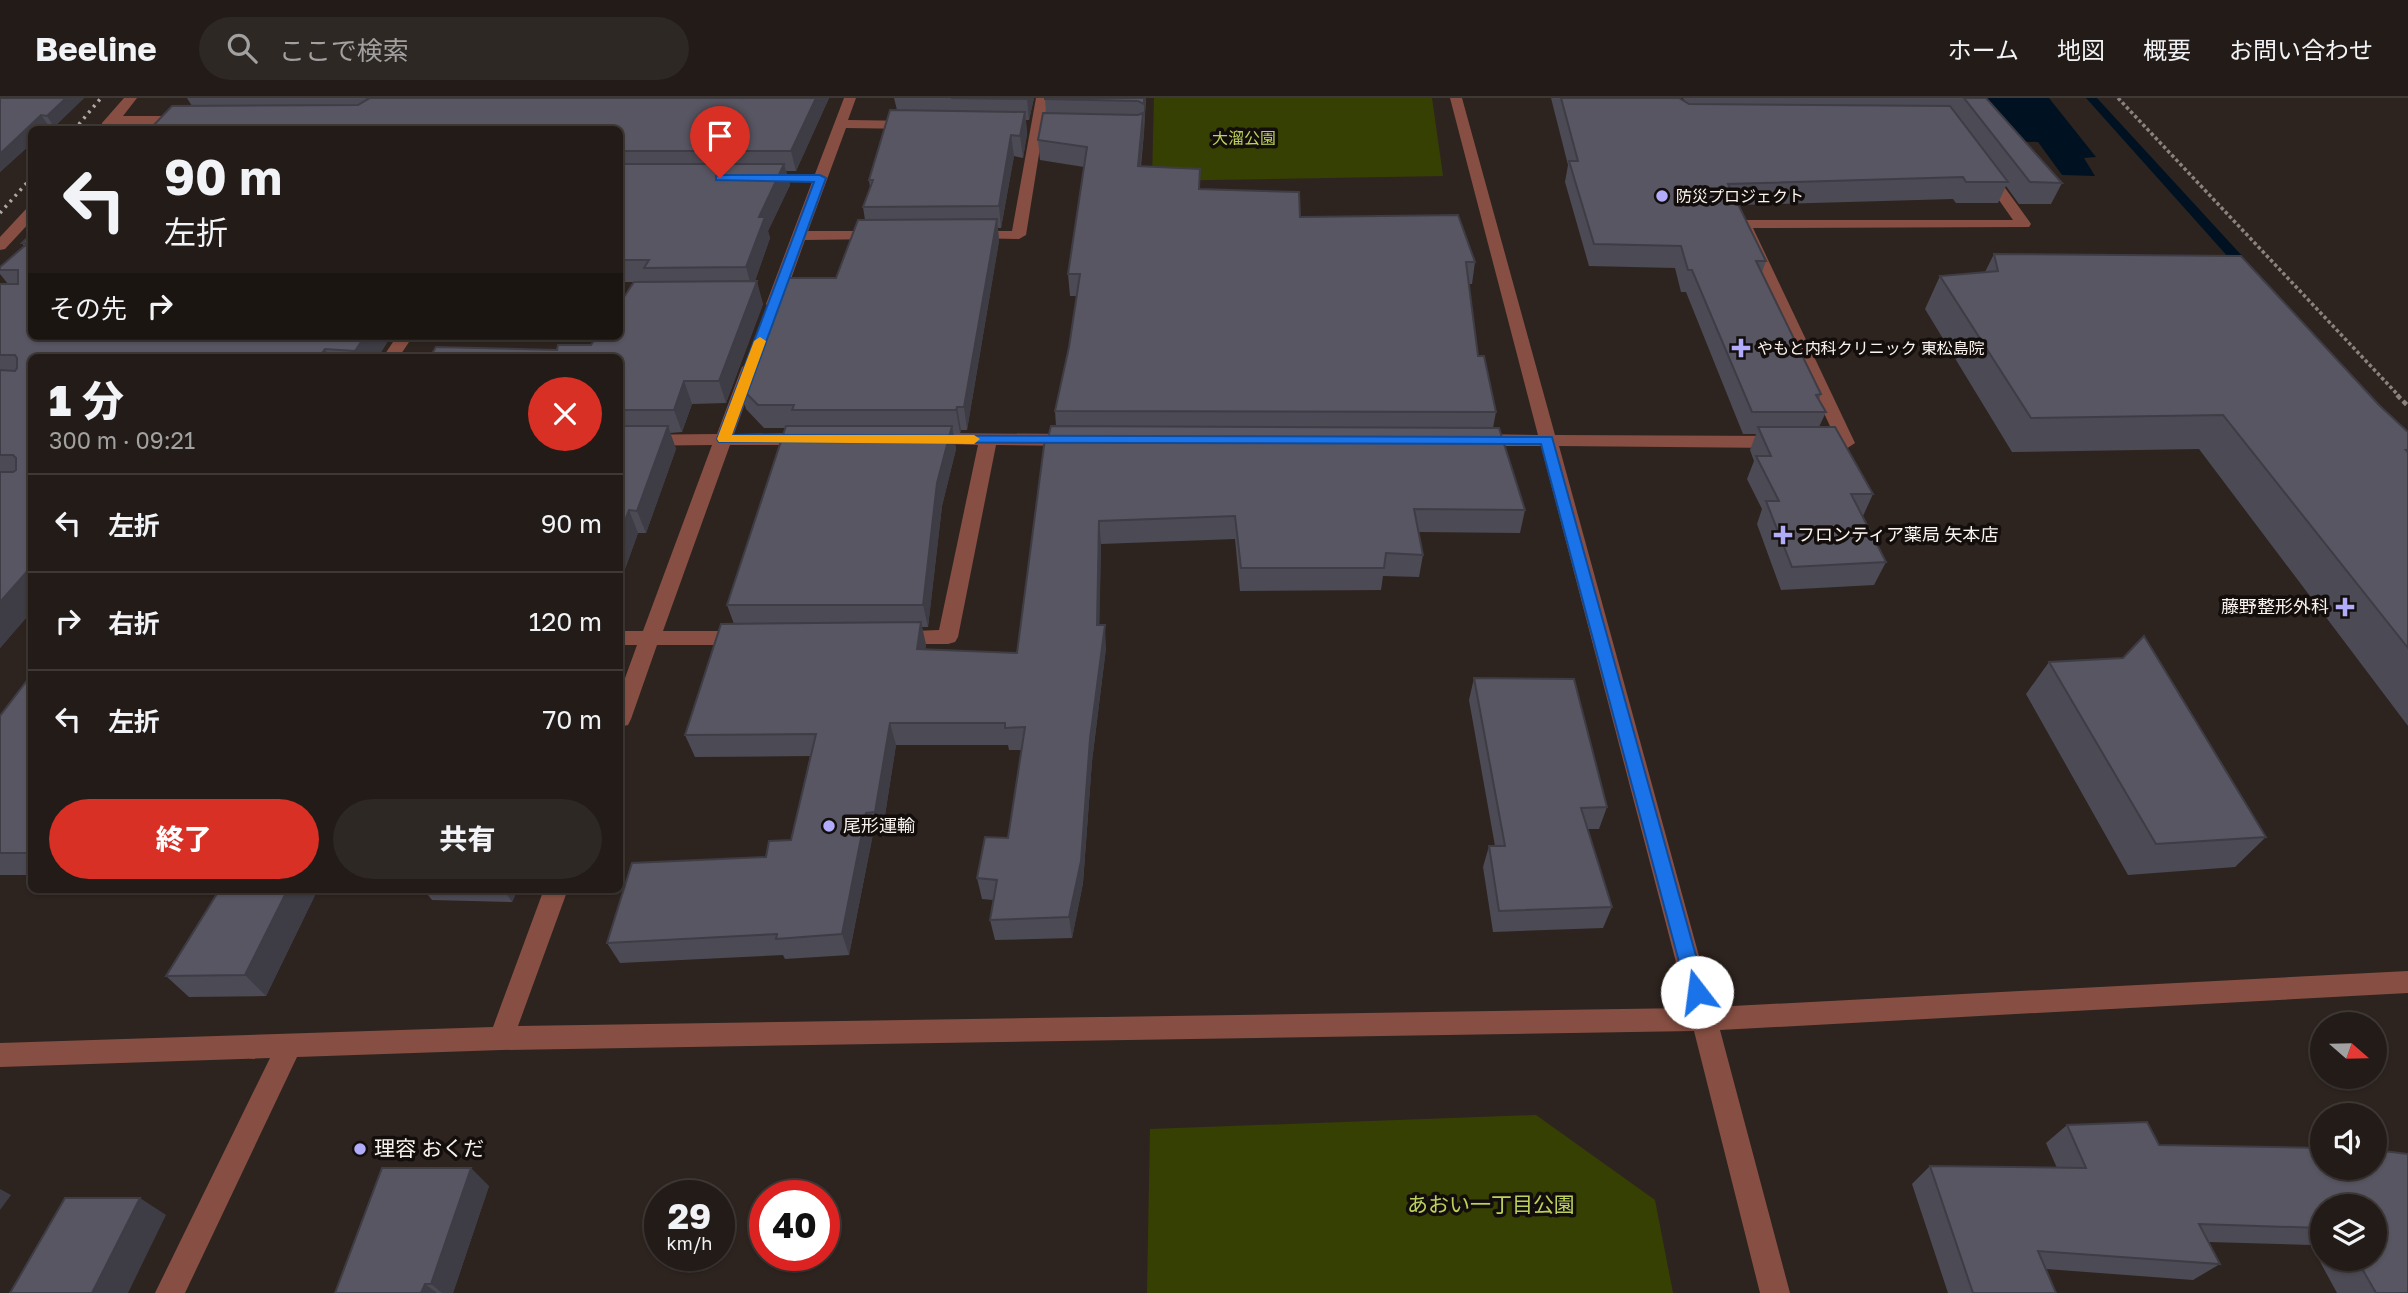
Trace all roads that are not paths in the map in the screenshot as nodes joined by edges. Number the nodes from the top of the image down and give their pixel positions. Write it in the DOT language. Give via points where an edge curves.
graph roads {
  1 [pos="131,98"];
  2 [pos="850,98"];
  3 [pos="1042,98"];
  4 [pos="1456,98"];
  5 [pos="206,120"];
  6 [pos="840,124"];
  7 [pos="108,125"];
  8 [pos="932,126"];
  9 [pos="1978,161"];
  10 [pos="753,178"];
  11 [pos="820,178"];
  12 [pos="28,215"];
  13 [pos="895,235"];
  14 [pos="950,235"];
  15 [pos="799,236"];
  16 [pos="0,246"];
  17 [pos="767,322"];
  18 [pos="757,348"];
  19 [pos="723,439"];
  20 [pos="835,439"];
  21 [pos="904,439"];
  22 [pos="988,439"];
  23 [pos="623,440"];
  24 [pos="1085,440"];
  25 [pos="1463,440"];
  26 [pos="1547,440"];
  27 [pos="623,638"];
  28 [pos="758,638"];
  29 [pos="880,638"];
  30 [pos="649,639"];
  31 [pos="623,711"];
  32 [pos="555,893"];
  33 [pos="2408,982"];
  34 [pos="1704,1018"];
  35 [pos="501,1038"];
  36 [pos="289,1046"];
  37 [pos="0,1055"];
  38 [pos="170,1293"];
  39 [pos="1775,1293"];
  1 -- 7 [label="street"];
  2 -- 6 [label="street"];
  3 -- 14 [label="street" via="1019,235"];
  4 -- 26 [label="street"];
  5 -- 7 [label="street"];
  6 -- 8 [label="street"];
  6 -- 11 [label="street"];
  9 -- 26 [label="street" via="2024,224 1744,224 1846,443"];
  10 -- 11 [label="street"];
  11 -- 15 [label="street"];
  12 -- 16 [label="street"];
  13 -- 15 [label="street"];
  15 -- 17 [label="street" via="770,296"];
  18 -- 19 [label="street"];
  19 -- 20 [label="street"];
  19 -- 23 [label="street"];
  19 -- 30 [label="street"];
  21 -- 22 [label="street"];
  22 -- 24 [label="street"];
  22 -- 29 [label="street" via="948,637"];
  25 -- 26 [label="street"];
  26 -- 34 [label="street"];
  27 -- 30 [label="street"];
  28 -- 30 [label="street"];
  30 -- 31 [label="street"];
  32 -- 35 [label="street"];
  33 -- 34 [label="street"];
  34 -- 35 [label="street"];
  34 -- 39 [label="street"];
  35 -- 36 [label="street"];
  36 -- 37 [label="street"];
  36 -- 38 [label="street"];
}
